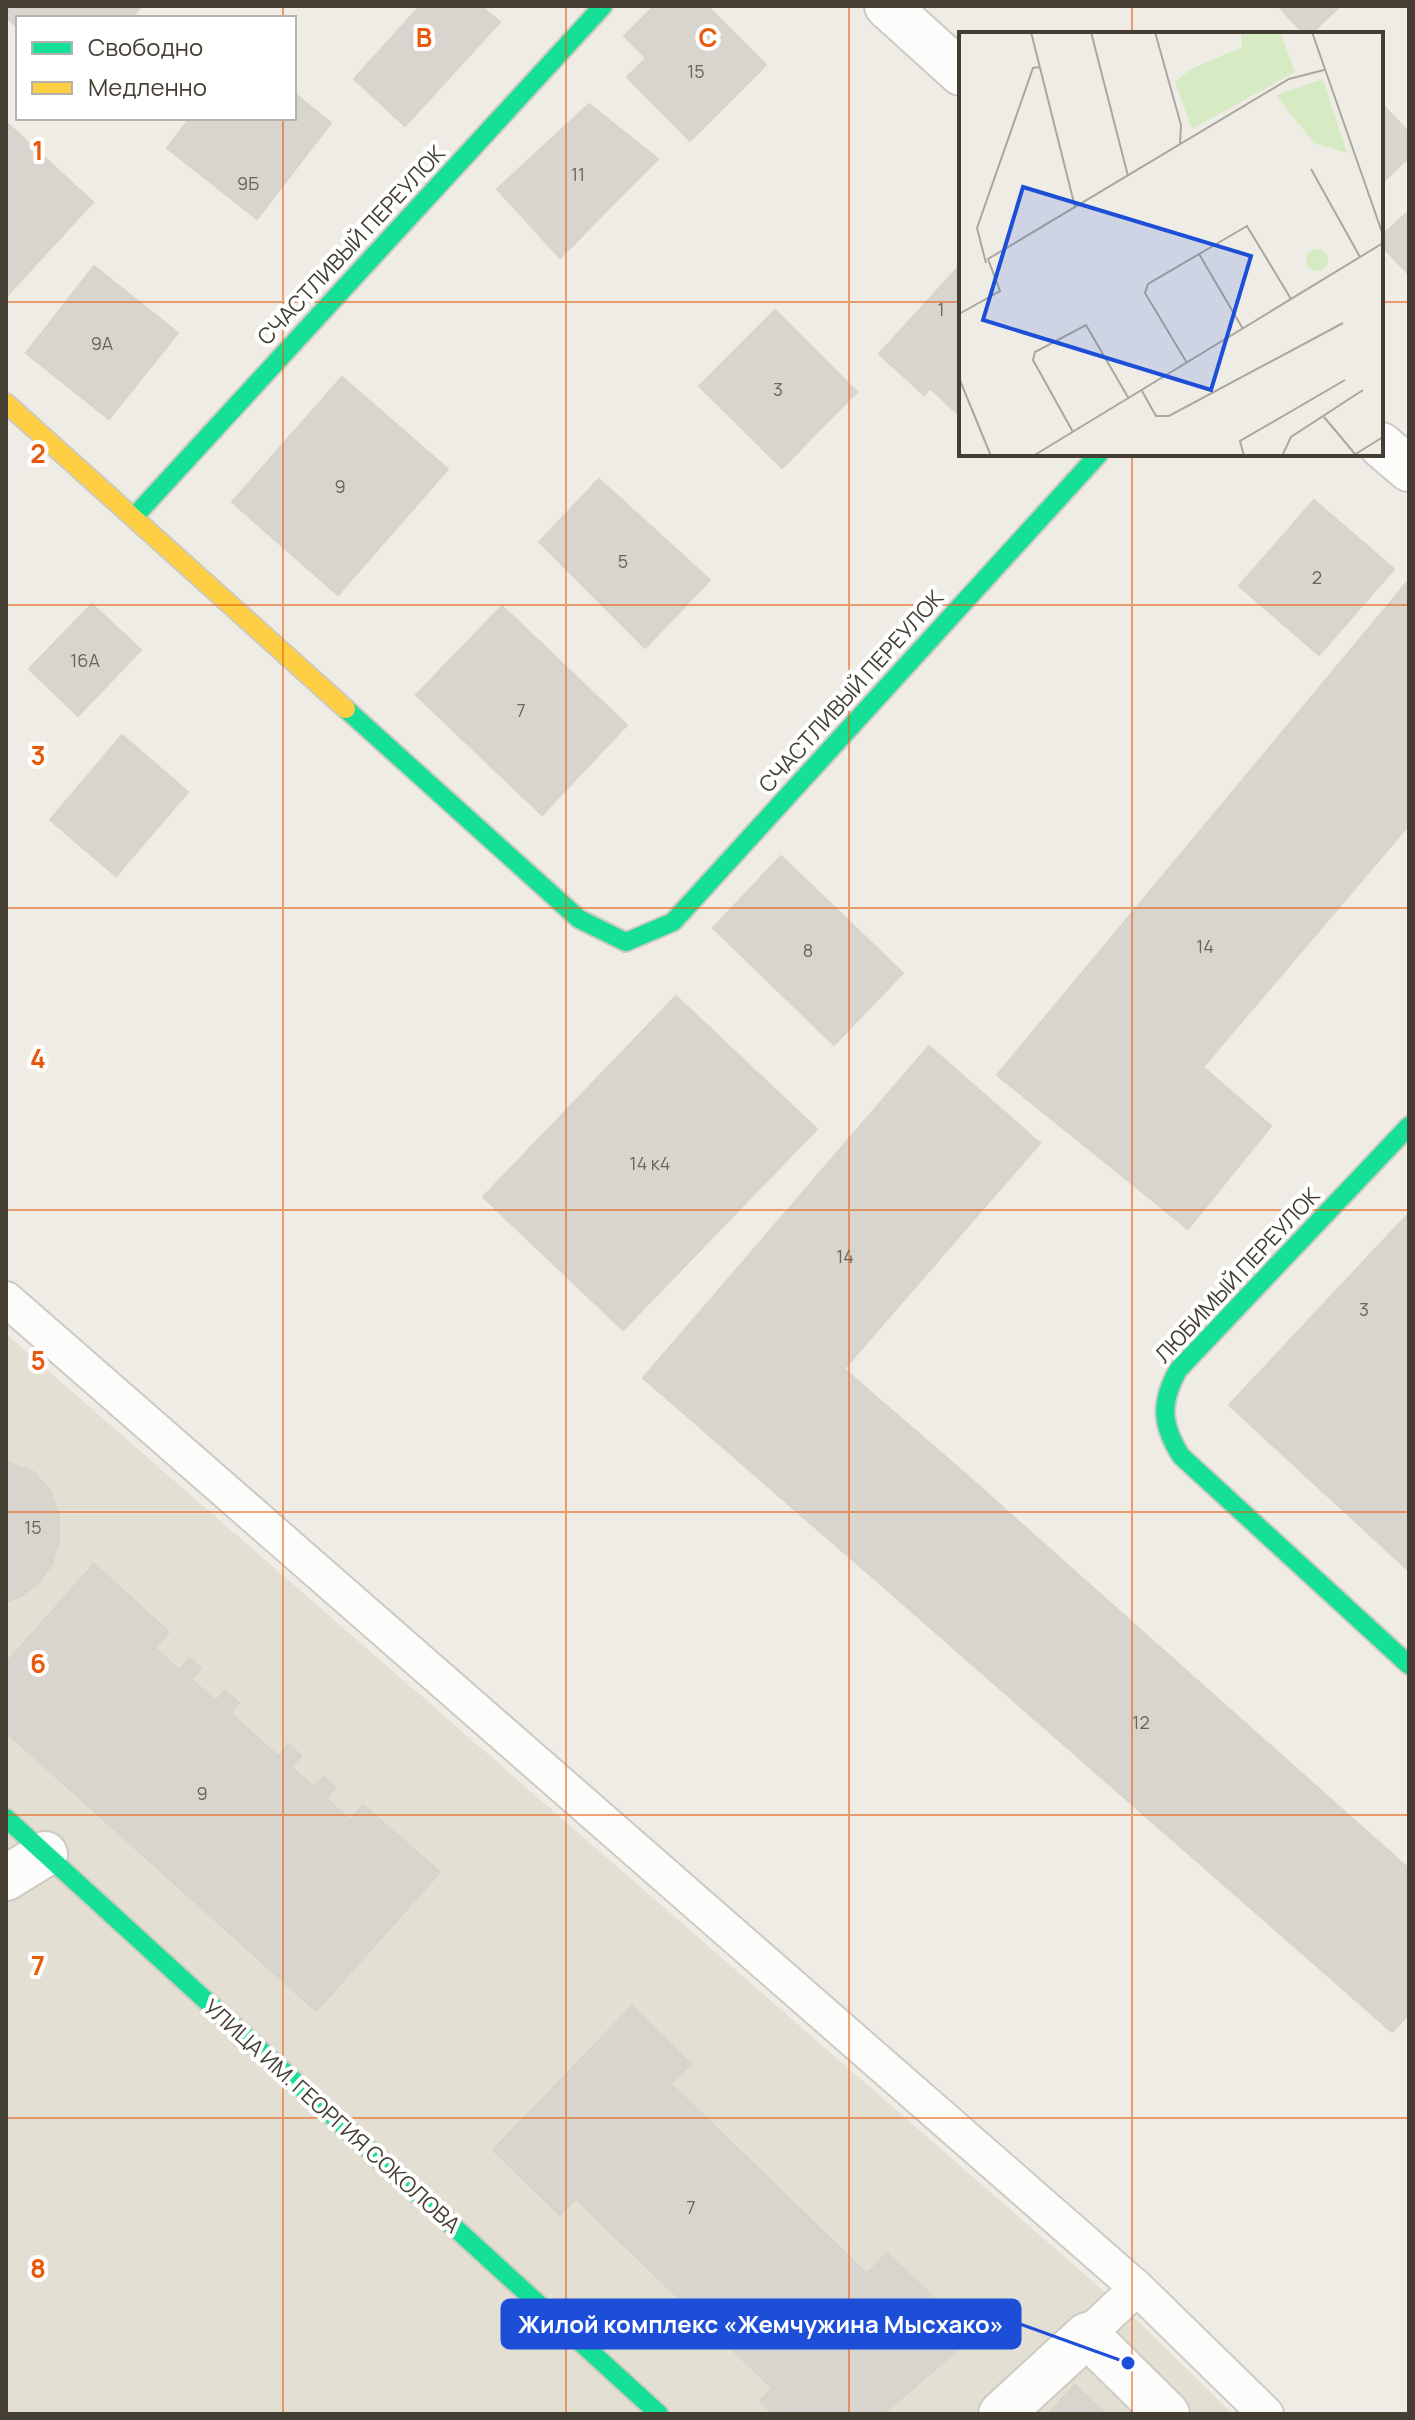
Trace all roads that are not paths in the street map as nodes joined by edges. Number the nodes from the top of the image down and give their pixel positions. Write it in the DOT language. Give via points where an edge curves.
graph roads {
  1 [pos="603,6"];
  2 [pos="887,6"];
  3 [pos="959,71"];
  4 [pos="6,403"];
  5 [pos="1383,447"];
  6 [pos="1097,456"];
  7 [pos="1409,469"];
  8 [pos="134,517"];
  9 [pos="1409,1126"];
  10 [pos="6,1299"];
  11 [pos="1409,1665"];
  12 [pos="6,1818"];
  13 [pos="45,1854"];
  14 [pos="6,1878"];
  15 [pos="1137,2288"];
  16 [pos="1087,2335"];
  17 [pos="659,2414"];
  18 [pos="1001,2414"];
  19 [pos="1167,2414"];
  20 [pos="1266,2414"];
  1 -- 8 [label="street, СЧАСТЛИВЫЙ ПЕРЕУЛОК"];
  2 -- 3 [label="street"];
  4 -- 8 [label="street"];
  5 -- 7 [label="street"];
  6 -- 8 [label="street, СЧАСТЛИВЫЙ ПЕРЕУЛОК" via="673,922 626,942 579,919"];
  9 -- 11 [label="street, ЛЮБИМЫЙ ПЕРЕУЛОК" via="1178,1370 1162,1398 1164,1429 1181,1456"];
  10 -- 15 [label="lane"];
  12 -- 13 [label="street, УЛИЦА ИМ. ГЕОРГИЯ СОКОЛОВА"];
  13 -- 14 [label="street"];
  13 -- 17 [label="street, УЛИЦА ИМ. ГЕОРГИЯ СОКОЛОВА"];
  15 -- 16 [label="lane"];
  15 -- 20 [label="lane"];
  16 -- 18 [label="street"];
  16 -- 19 [label="street"];
}
